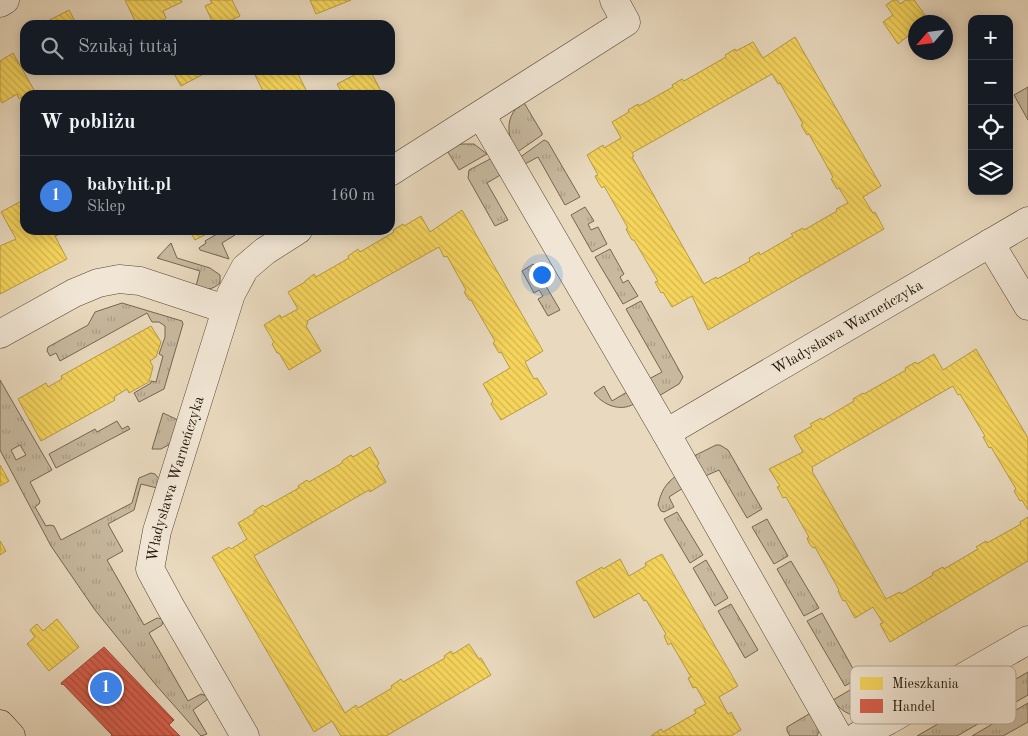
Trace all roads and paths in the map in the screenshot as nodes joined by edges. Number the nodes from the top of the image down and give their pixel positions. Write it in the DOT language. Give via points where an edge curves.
graph roads {
  1 [pos="5,0"];
  2 [pos="0,3"];
  3 [pos="620,11"];
  4 [pos="481,115"];
  5 [pos="395,169"];
  6 [pos="1028,221"];
  7 [pos="290,235"];
  8 [pos="990,243"];
  9 [pos="1028,306"];
  10 [pos="225,309"];
  11 [pos="0,334"];
  12 [pos="666,433"];
  13 [pos="1028,640"];
  14 [pos="983,666"];
  15 [pos="0,724"];
  16 [pos="881,724"];
  17 [pos="11,736"];
  18 [pos="245,736"];
  19 [pos="838,736"];
  20 [pos="858,736"];
  1 -- 2 [label="street"];
  3 -- 4 [label="street"];
  4 -- 5 [label="street"];
  4 -- 12 [label="street"];
  6 -- 8 [label="street, Władysława Warneńczyka"];
  7 -- 10 [label="street, Władysława Warneńczyka" via="245,268"];
  8 -- 9 [label="street"];
  8 -- 12 [label="street, Władysława Warneńczyka"];
  10 -- 11 [label="street" via="140,281 119,279 74,293"];
  10 -- 18 [label="street, Władysława Warneńczyka" via="157,530 150,570"];
  12 -- 19 [label="street"];
  13 -- 14 [label="street"];
  15 -- 17 [label="main road"];
  16 -- 20 [label="street"];
}
